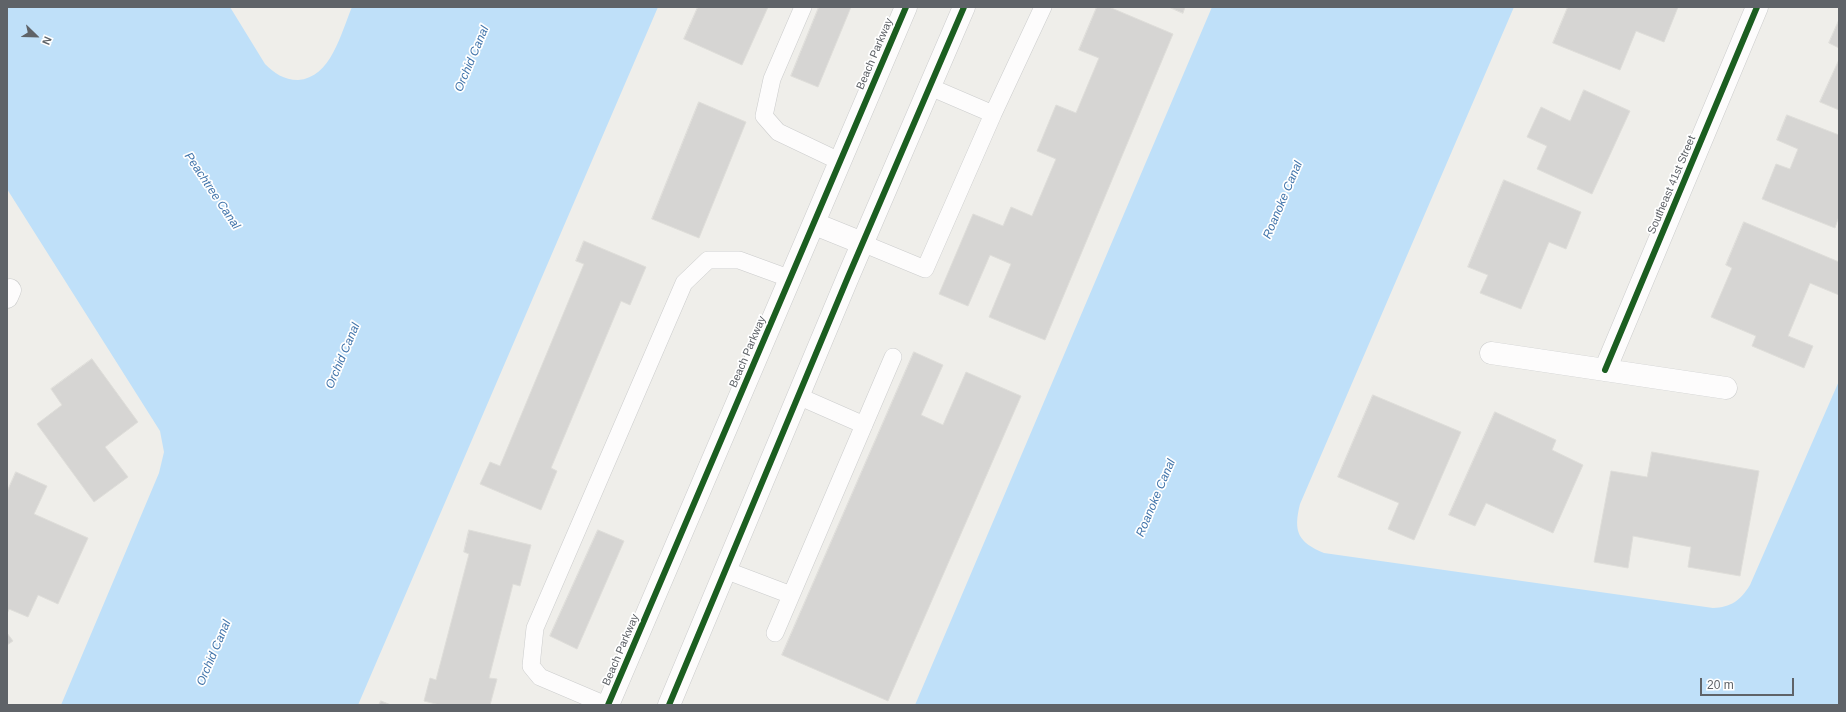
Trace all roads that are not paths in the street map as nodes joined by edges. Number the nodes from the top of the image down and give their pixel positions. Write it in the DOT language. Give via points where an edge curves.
graph roads {
  1 [pos="803,7"];
  2 [pos="906,7"];
  3 [pos="964,7"];
  4 [pos="1043,7"];
  5 [pos="1757,7"];
  6 [pos="930,87"];
  7 [pos="993,114"];
  8 [pos="841,162"];
  9 [pos="815,224"];
  10 [pos="862,243"];
  11 [pos="791,279"];
  12 [pos="1491,353"];
  13 [pos="893,357"];
  14 [pos="1605,370"];
  15 [pos="1726,388"];
  16 [pos="798,396"];
  17 [pos="864,425"];
  18 [pos="725,570"];
  19 [pos="791,595"];
  20 [pos="775,633"];
  21 [pos="607,705"];
  22 [pos="669,705"];
  1 -- 8 [label="lane" via="772,79 764,116 778,132"];
  2 -- 8 [label="street, Beach Parkway"];
  3 -- 6 [label="street"];
  4 -- 7 [label="lane"];
  5 -- 14 [label="street, Southeast 41st Street"];
  6 -- 7 [label="lane"];
  6 -- 10 [label="street"];
  7 -- 10 [label="lane" via="925,269"];
  8 -- 9 [label="street, Beach Parkway"];
  9 -- 10 [label="street"];
  9 -- 11 [label="street, Beach Parkway"];
  10 -- 16 [label="street"];
  11 -- 21 [label="street, Beach Parkway"];
  11 -- 21 [label="lane" via="739,260 708,260 684,283 535,628 531,666 540,676"];
  12 -- 14 [label="street"];
  13 -- 17 [label="lane"];
  14 -- 15 [label="street"];
  16 -- 17 [label="lane"];
  16 -- 18 [label="street"];
  17 -- 19 [label="lane"];
  18 -- 19 [label="lane"];
  18 -- 22 [label="street"];
  19 -- 20 [label="lane"];
}
